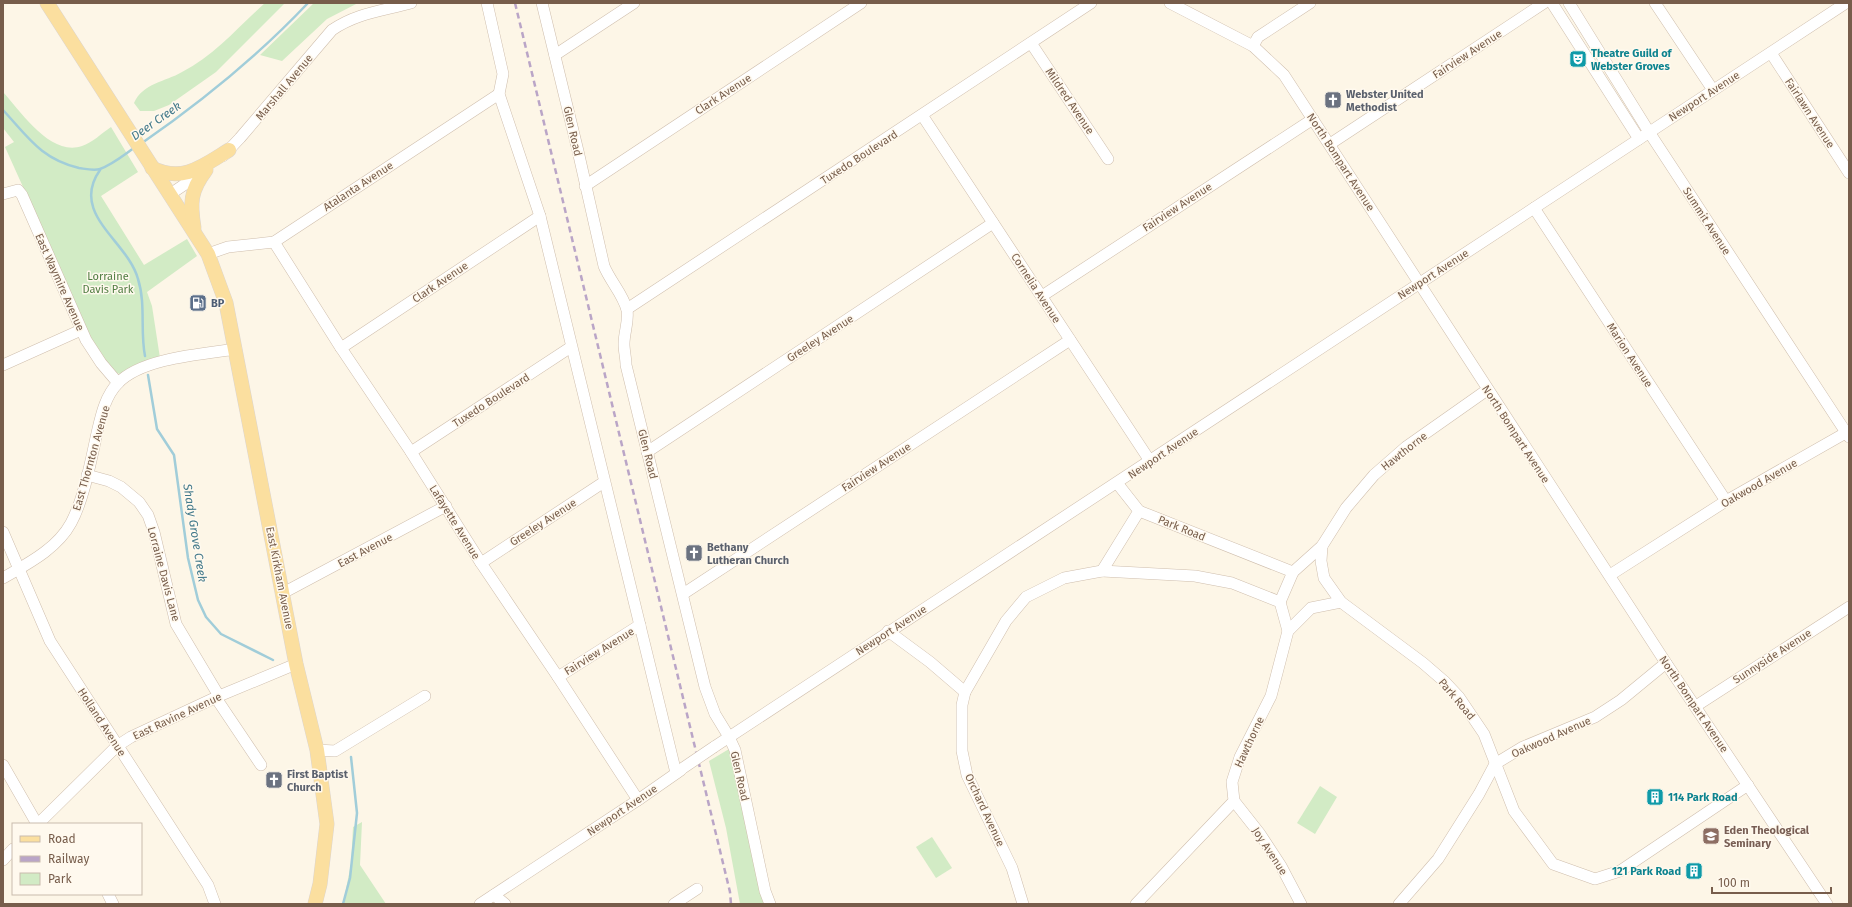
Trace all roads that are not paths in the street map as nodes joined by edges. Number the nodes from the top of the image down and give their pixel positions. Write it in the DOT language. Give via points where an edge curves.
graph roads {
  1 [pos="47,3"];
  2 [pos="408,3"];
  3 [pos="487,3"];
  4 [pos="542,3"];
  5 [pos="634,3"];
  6 [pos="861,3"];
  7 [pos="1091,3"];
  8 [pos="1170,3"];
  9 [pos="1310,3"];
  10 [pos="1544,3"];
  11 [pos="1552,3"];
  12 [pos="1569,3"];
  13 [pos="1655,3"];
  14 [pos="1846,3"];
  15 [pos="1031,43"];
  16 [pos="1253,46"];
  17 [pos="1771,53"];
  18 [pos="555,55"];
  19 [pos="1713,90"];
  20 [pos="499,94"];
  21 [pos="922,116"];
  22 [pos="1313,119"];
  23 [pos="1644,135"];
  24 [pos="1330,144"];
  25 [pos="229,150"];
  26 [pos="1108,159"];
  27 [pos="149,163"];
  28 [pos="206,170"];
  29 [pos="1849,173"];
  30 [pos="585,186"];
  31 [pos="3,194"];
  32 [pos="169,195"];
  33 [pos="1534,208"];
  34 [pos="540,216"];
  35 [pos="993,223"];
  36 [pos="195,233"];
  37 [pos="274,242"];
  38 [pos="208,254"];
  39 [pos="1419,283"];
  40 [pos="1042,296"];
  41 [pos="626,309"];
  42 [pos="81,330"];
  43 [pos="1070,340"];
  44 [pos="571,347"];
  45 [pos="341,348"];
  46 [pos="236,349"];
  47 [pos="3,365"];
  48 [pos="118,383"];
  49 [pos="1487,390"];
  50 [pos="1848,433"];
  51 [pos="412,452"];
  52 [pos="647,452"];
  53 [pos="1150,461"];
  54 [pos="87,475"];
  55 [pos="604,482"];
  56 [pos="1117,483"];
  57 [pos="1726,501"];
  58 [pos="446,506"];
  59 [pos="1139,511"];
  60 [pos="3,532"];
  61 [pos="1322,546"];
  62 [pos="481,563"];
  63 [pos="18,569"];
  64 [pos="1102,571"];
  65 [pos="1293,572"];
  66 [pos="1610,575"];
  67 [pos="3,578"];
  68 [pos="283,593"];
  69 [pos="683,594"];
  70 [pos="1280,602"];
  71 [pos="1341,602"];
  72 [pos="1849,607"];
  73 [pos="640,625"];
  74 [pos="888,631"];
  75 [pos="1288,631"];
  76 [pos="1666,663"];
  77 [pos="296,664"];
  78 [pos="558,677"];
  79 [pos="965,692"];
  80 [pos="425,696"];
  81 [pos="218,697"];
  82 [pos="1696,706"];
  83 [pos="729,737"];
  84 [pos="117,746"];
  85 [pos="317,750"];
  86 [pos="1495,764"];
  87 [pos="3,765"];
  88 [pos="261,765"];
  89 [pos="680,770"];
  90 [pos="1748,784"];
  91 [pos="638,800"];
  92 [pos="1234,801"];
  93 [pos="36,823"];
  94 [pos="38,823"];
  95 [pos="12,851"];
  96 [pos="3,860"];
  97 [pos="696,889"];
  98 [pos="108,895"];
  99 [pos="494,895"];
  100 [pos="113,904"];
  101 [pos="215,904"];
  102 [pos="315,904"];
  103 [pos="480,904"];
  104 [pos="505,904"];
  105 [pos="674,904"];
  106 [pos="770,904"];
  107 [pos="1022,904"];
  108 [pos="1136,904"];
  109 [pos="1300,904"];
  110 [pos="1399,904"];
  111 [pos="1827,904"];
  1 -- 27 [label="main road, East Kirkham Avenue"];
  2 -- 25 [label="street, Marshall Avenue" via="359,15 332,30"];
  3 -- 20 [label="street" via="503,74"];
  4 -- 18 [label="street, Glen Road"];
  5 -- 18 [label="street"];
  6 -- 30 [label="street, Clark Avenue"];
  7 -- 15 [label="street, Tuxedo Boulevard"];
  8 -- 16 [label="street, North Bompart Avenue"];
  9 -- 16 [label="street" via="1258,37"];
  10 -- 24 [label="street, Fairview Avenue"];
  11 -- 23 [label="street"];
  12 -- 23 [label="street, Summit Avenue"];
  13 -- 19 [label="street"];
  14 -- 17 [label="street, Newport Avenue"];
  15 -- 21 [label="street, Tuxedo Boulevard"];
  15 -- 26 [label="street, Mildred Avenue"];
  16 -- 22 [label="street, North Bompart Avenue" via="1284,75"];
  17 -- 19 [label="street, Newport Avenue"];
  17 -- 29 [label="street, Fairlawn Avenue"];
  18 -- 30 [label="street, Glen Road"];
  19 -- 23 [label="street, Newport Avenue"];
  20 -- 34 [label="street"];
  20 -- 37 [label="street, Atalanta Avenue"];
  21 -- 35 [label="street, Cornelia Avenue"];
  21 -- 41 [label="street, Tuxedo Boulevard"];
  22 -- 24 [label="street, North Bompart Avenue"];
  22 -- 40 [label="street, Fairview Avenue"];
  23 -- 33 [label="street, Newport Avenue"];
  23 -- 50 [label="street, Summit Avenue"];
  24 -- 39 [label="street, North Bompart Avenue"];
  25 -- 27 [label="main road" via="182,174 160,171"];
  25 -- 28 [label="street, Marshall Avenue"];
  27 -- 32 [label="main road, East Kirkham Avenue"];
  28 -- 32 [label="street, Marshall Avenue"];
  28 -- 36 [label="main road" via="197,181 192,196"];
  30 -- 41 [label="street, Glen Road" via="604,266"];
  31 -- 42 [label="street, East Waymire Avenue" via="18,190 22,195"];
  32 -- 36 [label="main road, East Kirkham Avenue"];
  33 -- 39 [label="street, Newport Avenue"];
  33 -- 57 [label="street, Marion Avenue"];
  34 -- 44 [label="street"];
  34 -- 45 [label="street, Clark Avenue"];
  35 -- 40 [label="street, Cornelia Avenue"];
  35 -- 52 [label="street, Greeley Avenue"];
  36 -- 38 [label="main road, East Kirkham Avenue"];
  37 -- 38 [label="street, Atalanta Avenue" via="228,247"];
  37 -- 45 [label="street, Lafayette Avenue"];
  38 -- 46 [label="main road, East Kirkham Avenue" via="226,303"];
  39 -- 49 [label="street, North Bompart Avenue"];
  39 -- 53 [label="street, Newport Avenue"];
  40 -- 43 [label="street, Cornelia Avenue"];
  41 -- 52 [label="street, Glen Road" via="626,365"];
  42 -- 47 [label="street"];
  42 -- 48 [label="street, East Waymire Avenue" via="93,352"];
  43 -- 53 [label="street, Cornelia Avenue"];
  43 -- 69 [label="street, Fairview Avenue"];
  44 -- 51 [label="street, Tuxedo Boulevard"];
  44 -- 55 [label="street"];
  45 -- 51 [label="street, Lafayette Avenue"];
  46 -- 48 [label="street, East Thornton Avenue" via="154,363 140,368"];
  46 -- 68 [label="main road, East Kirkham Avenue"];
  48 -- 54 [label="street, East Thornton Avenue" via="108,397"];
  49 -- 61 [label="street, Hawthorne" via="1406,447 1374,474 1346,508"];
  49 -- 66 [label="street, North Bompart Avenue"];
  50 -- 57 [label="street, Oakwood Avenue"];
  51 -- 58 [label="street, Lafayette Avenue"];
  52 -- 69 [label="street, Glen Road"];
  53 -- 56 [label="street, Newport Avenue"];
  54 -- 63 [label="street, East Thornton Avenue" via="71,524 56,543"];
  54 -- 81 [label="street, Lorraine Davis Lane" via="122,487 139,502 148,515 176,624"];
  55 -- 62 [label="street, Greeley Avenue"];
  55 -- 73 [label="street"];
  56 -- 59 [label="street"];
  56 -- 74 [label="street, Newport Avenue"];
  57 -- 66 [label="street, Oakwood Avenue"];
  58 -- 62 [label="street, Lafayette Avenue"];
  58 -- 68 [label="street, East Avenue"];
  59 -- 64 [label="street"];
  59 -- 65 [label="street, Park Road"];
  60 -- 63 [label="street, Holland Avenue"];
  61 -- 65 [label="street"];
  61 -- 71 [label="street, Park Road" via="1324,578"];
  62 -- 78 [label="street, Lafayette Avenue"];
  63 -- 67 [label="street, East Thornton Avenue"];
  63 -- 84 [label="street, Holland Avenue" via="50,641"];
  64 -- 70 [label="street" via="1194,576 1232,583"];
  64 -- 79 [label="street" via="1064,578 1026,597 1006,621"];
  65 -- 70 [label="street"];
  66 -- 76 [label="street, North Bompart Avenue"];
  68 -- 77 [label="main road, East Kirkham Avenue"];
  69 -- 83 [label="street, Glen Road" via="705,687 715,714"];
  70 -- 75 [label="street"];
  71 -- 75 [label="street" via="1311,608"];
  71 -- 86 [label="street, Park Road" via="1445,682 1459,697 1484,734"];
  72 -- 82 [label="street, Sunnyside Avenue"];
  73 -- 78 [label="street, Fairview Avenue"];
  73 -- 89 [label="street"];
  74 -- 79 [label="street"];
  74 -- 83 [label="street, Newport Avenue"];
  75 -- 92 [label="street, Hawthorne" via="1271,696 1240,757 1232,782"];
  76 -- 82 [label="street, North Bompart Avenue"];
  76 -- 86 [label="street, Oakwood Avenue" via="1621,700 1595,717 1523,747"];
  77 -- 81 [label="street, East Ravine Avenue"];
  77 -- 85 [label="main road, East Kirkham Avenue"];
  78 -- 91 [label="street, Lafayette Avenue"];
  79 -- 107 [label="street, Orchard Avenue" via="962,705 962,751 967,775 1012,868"];
  80 -- 85 [label="street" via="335,751"];
  81 -- 84 [label="street, East Ravine Avenue"];
  81 -- 88 [label="street, Lorraine Davis Lane"];
  82 -- 90 [label="street, North Bompart Avenue"];
  83 -- 89 [label="street, Newport Avenue, bridge"];
  83 -- 106 [label="street, Glen Road" via="735,750"];
  84 -- 94 [label="street, East Ravine Avenue"];
  84 -- 101 [label="street, Holland Avenue" via="208,885"];
  85 -- 102 [label="main road, East Kirkham Avenue" via="327,824"];
  86 -- 90 [label="street, Park Road" via="1514,812 1553,864 1595,879 1620,870"];
  86 -- 110 [label="street, Oakwood Avenue" via="1438,859"];
  87 -- 93 [label="street"];
  89 -- 91 [label="street, Newport Avenue"];
  90 -- 111 [label="street, North Bompart Avenue"];
  91 -- 99 [label="street, Newport Avenue"];
  92 -- 108 [label="street"];
  92 -- 109 [label="street, Joy Avenue" via="1281,866"];
  95 -- 96 [label="street"];
  97 -- 105 [label="street"];
  98 -- 100 [label="street"];
  99 -- 103 [label="street, Newport Avenue"];
  99 -- 104 [label="street"];
}
